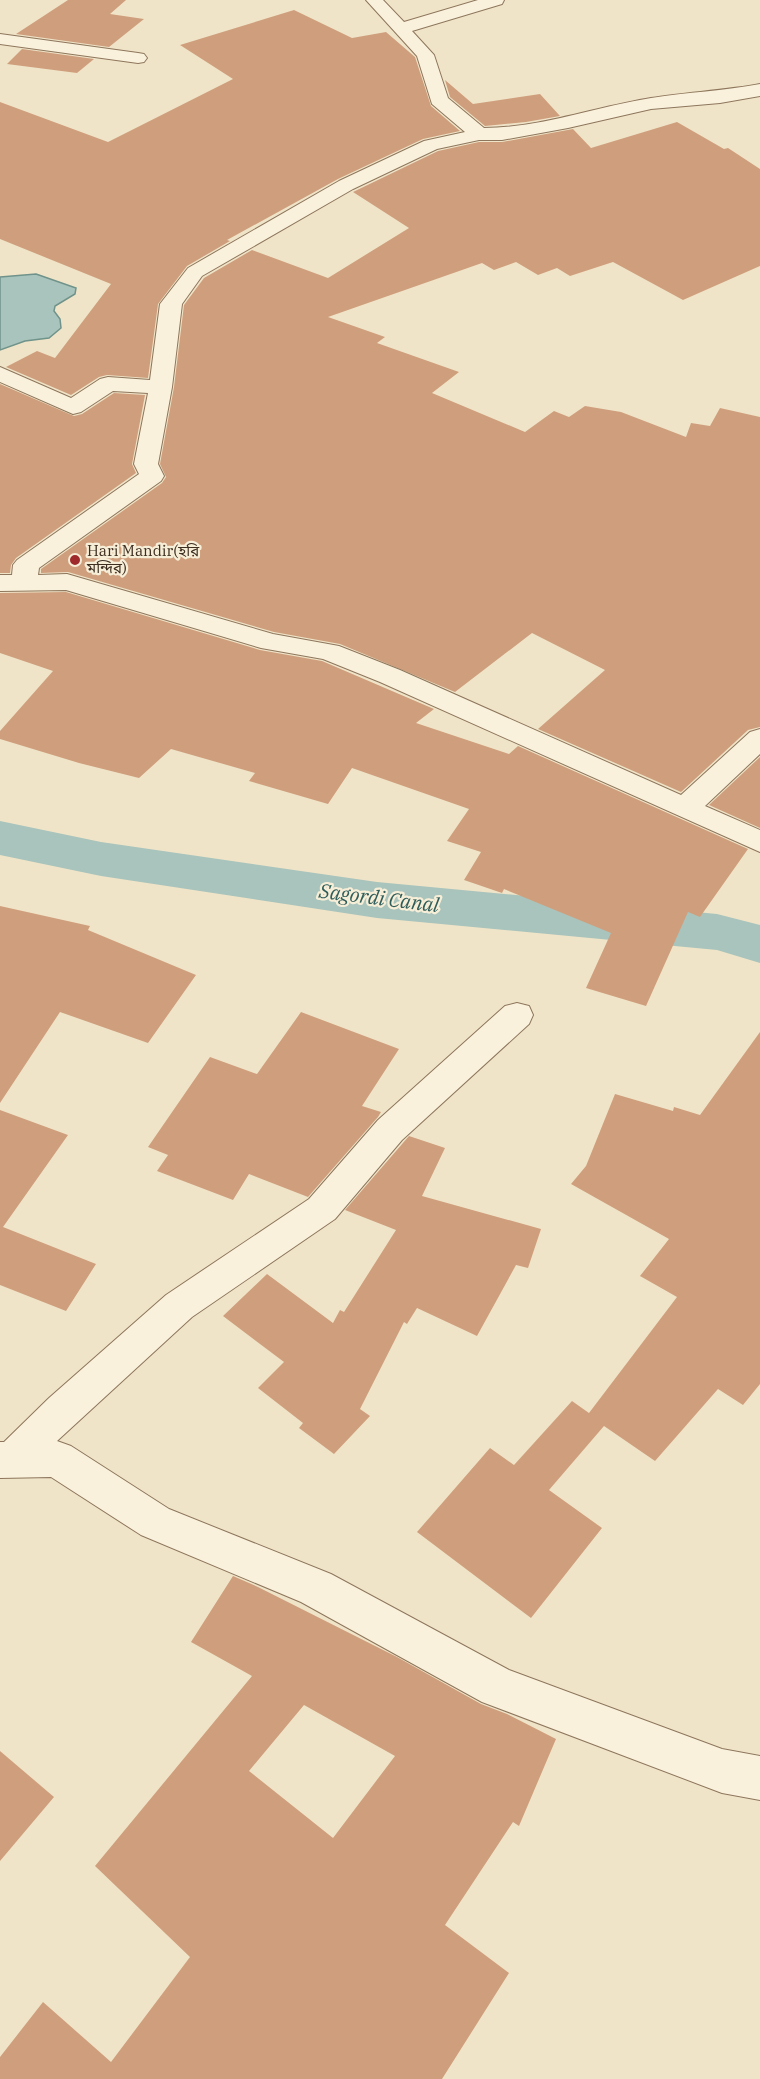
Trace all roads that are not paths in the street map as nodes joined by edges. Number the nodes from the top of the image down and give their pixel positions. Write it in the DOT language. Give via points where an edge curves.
graph roads {
  1 [pos="374,0"];
  2 [pos="496,0"];
  3 [pos="400,29"];
  4 [pos="0,39"];
  5 [pos="138,58"];
  6 [pos="760,90"];
  7 [pos="479,134"];
  8 [pos="0,374"];
  9 [pos="161,387"];
  10 [pos="13,582"];
  11 [pos="760,738"];
  12 [pos="685,808"];
  13 [pos="760,842"];
  14 [pos="517,1015"];
  15 [pos="6,1460"];
  16 [pos="760,1778"];
  1 -- 3 [label="street"];
  2 -- 3 [label="street"];
  3 -- 7 [label="street" via="425,55 439,100"];
  4 -- 5 [label="street"];
  6 -- 7 [label="street" via="651,103 513,132"];
  7 -- 9 [label="street" via="431,145 346,185 195,272 171,304"];
  8 -- 9 [label="street" via="73,407 108,384"];
  9 -- 10 [label="street" via="146,464 152,476 26,565"];
  10 -- 12 [label="street" via="67,582 270,642 329,652"];
  11 -- 12 [label="street"];
  12 -- 13 [label="street"];
  14 -- 15 [label="street" via="390,1130 322,1209 179,1306"];
  15 -- 16 [label="street" via="57,1459 155,1522 316,1588 498,1687 722,1772"];
}
